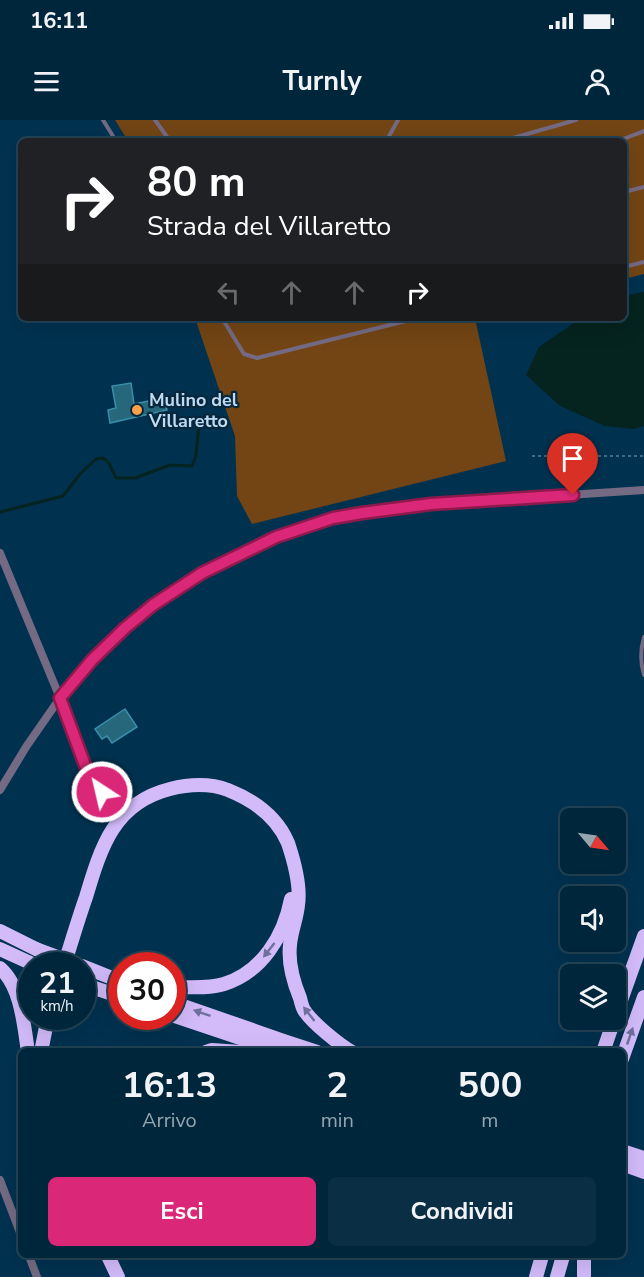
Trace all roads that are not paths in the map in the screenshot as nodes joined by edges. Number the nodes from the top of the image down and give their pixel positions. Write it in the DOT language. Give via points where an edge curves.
graph roads {
  1 [pos="103,120"];
  2 [pos="155,120"];
  3 [pos="398,120"];
  4 [pos="576,120"];
  5 [pos="644,131"];
  6 [pos="114,138"];
  7 [pos="168,138"];
  8 [pos="388,138"];
  9 [pos="513,138"];
  10 [pos="626,138"];
  11 [pos="644,187"];
  12 [pos="627,191"];
  13 [pos="644,262"];
  14 [pos="627,266"];
  15 [pos="224,321"];
  16 [pos="406,321"];
  17 [pos="644,490"];
  18 [pos="0,554"];
  19 [pos="644,637"];
  20 [pos="644,675"];
  21 [pos="60,698"];
  22 [pos="0,790"];
  23 [pos="102,792"];
  24 [pos="291,855"];
  25 [pos="0,931"];
  26 [pos="644,936"];
  27 [pos="0,949"];
  28 [pos="44,952"];
  29 [pos="68,952"];
  30 [pos="18,958"];
  31 [pos="0,968"];
  32 [pos="186,987"];
  33 [pos="626,988"];
  34 [pos="644,997"];
  35 [pos="186,1007"];
  36 [pos="186,1020"];
  37 [pos="45,1030"];
  38 [pos="611,1030"];
  39 [pos="27,1048"];
  40 [pos="41,1048"];
  41 [pos="272,1048"];
  42 [pos="305,1048"];
  43 [pos="347,1048"];
  44 [pos="604,1048"];
  45 [pos="626,1048"];
  46 [pos="626,1152"];
  47 [pos="644,1158"];
  48 [pos="626,1165"];
  49 [pos="644,1172"];
  50 [pos="0,1180"];
  51 [pos="18,1227"];
  52 [pos="30,1258"];
  53 [pos="541,1258"];
  54 [pos="562,1258"];
  55 [pos="584,1258"];
  56 [pos="37,1277"];
  57 [pos="536,1277"];
  58 [pos="557,1277"];
  59 [pos="584,1277"];
  1 -- 6 [label="lane"];
  2 -- 7 [label="lane"];
  3 -- 8 [label="lane"];
  4 -- 9 [label="lane"];
  5 -- 10 [label="lane"];
  11 -- 12 [label="lane"];
  13 -- 14 [label="lane"];
  15 -- 16 [label="lane" via="244,354 257,358"];
  17 -- 21 [label="street" via="431,504 333,518 276,537 202,573 153,605 92,660"];
  18 -- 21 [label="street"];
  19 -- 20 [label="lane" via="640,656"];
  21 -- 22 [label="street"];
  21 -- 23 [label="street" via="92,784"];
  24 -- 29 [label="highway" via="276,823 261,807 241,795 187,784 155,793 118,821 106,839"];
  24 -- 32 [label="highway, one-way" via="289,909 279,937 265,956 245,975 223,984"];
  43 -- 24 [label="highway, one-way" via="304,1010 291,976 290,946 299,903 296,866"];
  25 -- 28 [label="highway, bridge"];
  26 -- 33 [label="highway"];
  27 -- 30 [label="highway"];
  31 -- 39 [label="highway" via="14,986"];
  45 -- 34 [label="highway, one-way"];
  42 -- 35 [label="highway, one-way"];
  36 -- 41 [label="highway"];
  37 -- 40 [label="highway"];
  38 -- 44 [label="highway"];
  46 -- 47 [label="highway"];
  48 -- 49 [label="highway"];
  50 -- 51 [label="street"];
  52 -- 56 [label="street"];
  53 -- 57 [label="highway"];
  54 -- 58 [label="highway"];
  55 -- 59 [label="highway"];
}
